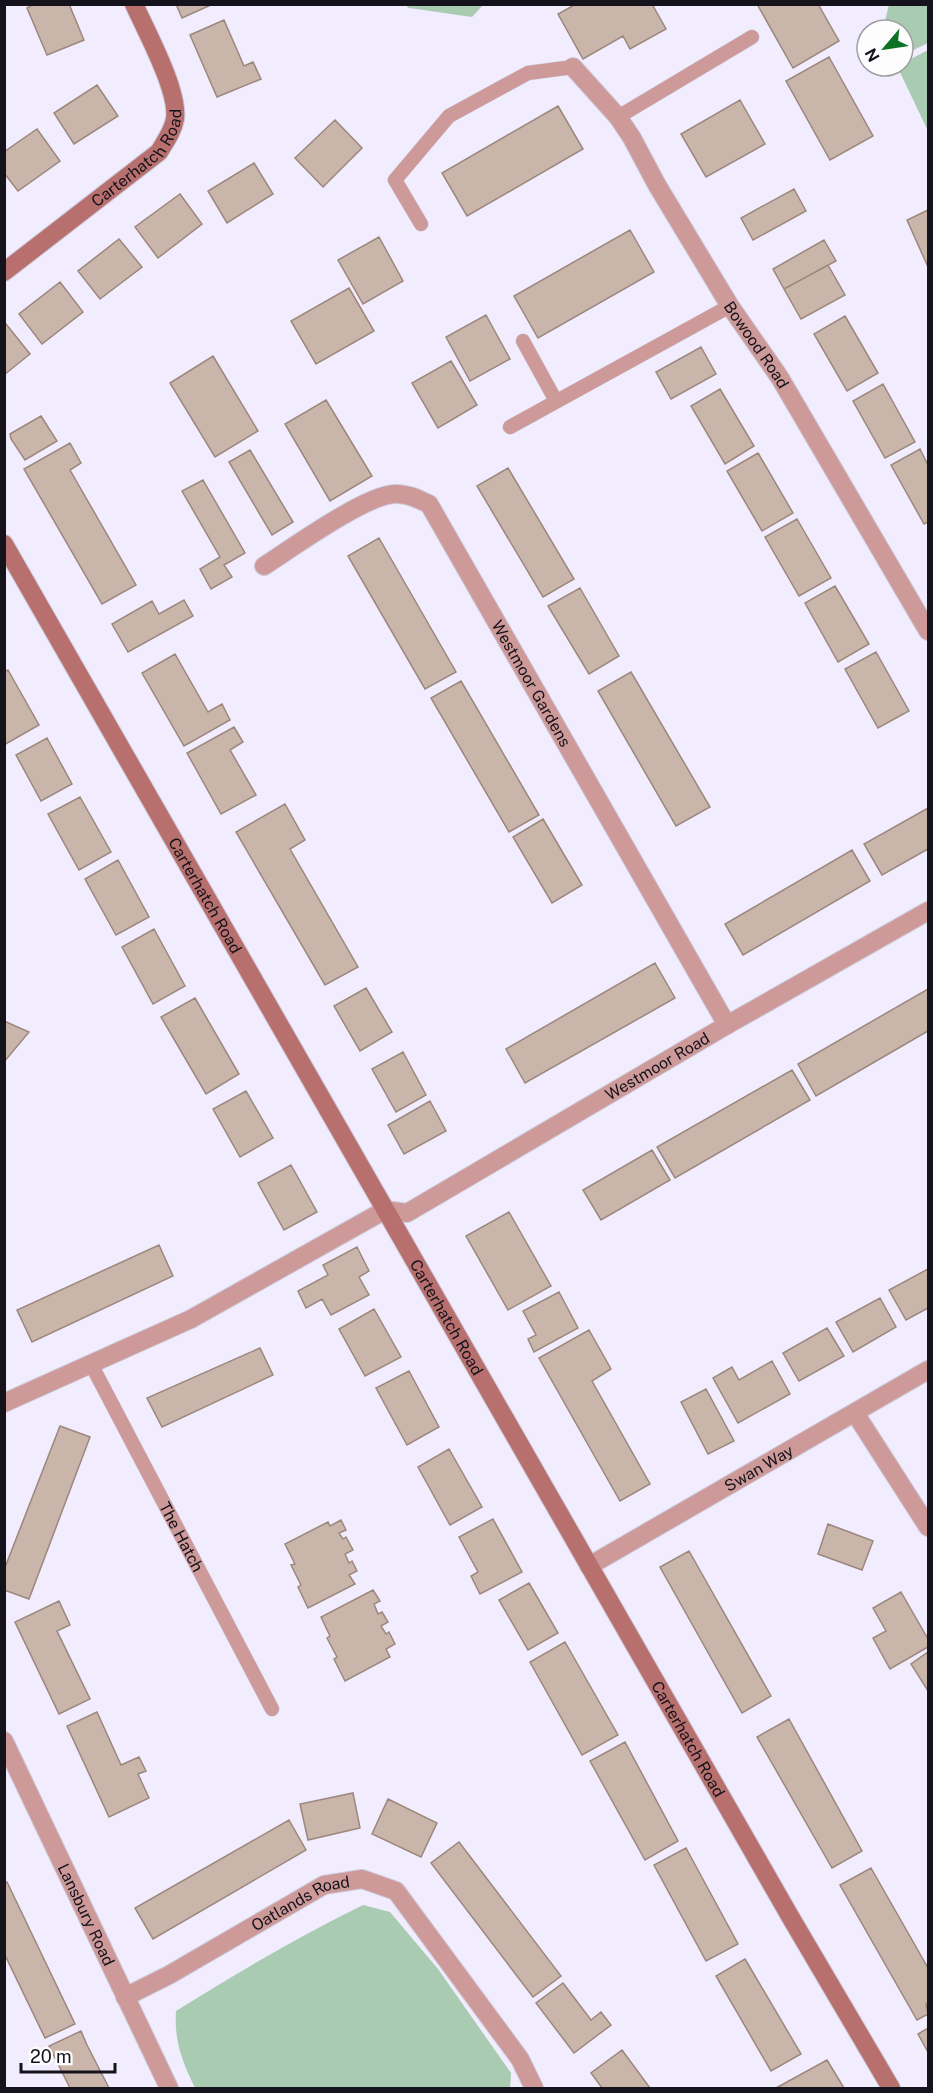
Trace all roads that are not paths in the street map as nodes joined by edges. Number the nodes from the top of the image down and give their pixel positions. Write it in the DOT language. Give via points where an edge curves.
graph roads {
  1 [pos="134,4"];
  2 [pos="752,36"];
  3 [pos="573,67"];
  4 [pos="618,117"];
  5 [pos="421,224"];
  6 [pos="4,272"];
  7 [pos="730,306"];
  8 [pos="523,341"];
  9 [pos="556,401"];
  10 [pos="510,427"];
  11 [pos="4,544"];
  12 [pos="264,566"];
  13 [pos="928,631"];
  14 [pos="928,911"];
  15 [pos="727,1025"];
  16 [pos="385,1210"];
  17 [pos="90,1364"];
  18 [pos="928,1370"];
  19 [pos="4,1403"];
  20 [pos="855,1413"];
  21 [pos="928,1527"];
  22 [pos="589,1566"];
  23 [pos="272,1709"];
  24 [pos="4,1740"];
  25 [pos="124,1997"];
  26 [pos="169,2088"];
  27 [pos="534,2088"];
  28 [pos="891,2088"];
  1 -- 6 [label="street, Carterhatch Road" via="176,104 172,131 159,153"];
  2 -- 4 [label="lane"];
  3 -- 4 [label="street, Bowood Road"];
  3 -- 5 [label="lane" via="528,74 449,116 395,180"];
  4 -- 7 [label="street, Bowood Road"];
  7 -- 9 [label="lane"];
  7 -- 13 [label="street, Bowood Road" via="780,378"];
  8 -- 9 [label="lane"];
  9 -- 10 [label="lane"];
  11 -- 16 [label="street, Carterhatch Road"];
  12 -- 15 [label="street, Westmoor Gardens" via="366,503 393,494 408,495 429,504"];
  14 -- 15 [label="street, Westmoor Road"];
  15 -- 16 [label="street, Westmoor Road" via="407,1214"];
  16 -- 17 [label="street" via="191,1319"];
  16 -- 22 [label="street, Carterhatch Road"];
  17 -- 19 [label="street"];
  17 -- 23 [label="lane, The Hatch"];
  18 -- 20 [label="street, Swan Way"];
  20 -- 21 [label="street"];
  20 -- 22 [label="street, Swan Way"];
  22 -- 28 [label="street, Carterhatch Road"];
  24 -- 25 [label="street, Lansbury Road"];
  25 -- 26 [label="street, Lansbury Road"];
  25 -- 27 [label="street, Oatlands Road" via="324,1885 362,1879 396,1891 520,2059"];
}
